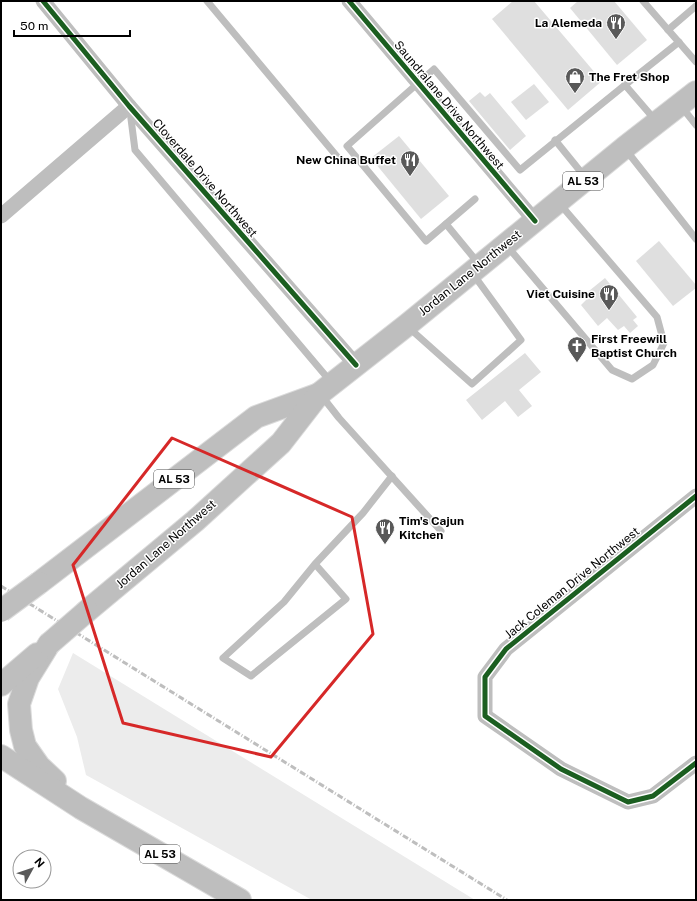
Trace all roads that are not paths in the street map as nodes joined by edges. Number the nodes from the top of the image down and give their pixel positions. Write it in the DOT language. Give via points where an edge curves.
graph roads {
  1 [pos="43,1"];
  2 [pos="207,1"];
  3 [pos="349,1"];
  4 [pos="643,1"];
  5 [pos="696,6"];
  6 [pos="668,30"];
  7 [pos="679,42"];
  8 [pos="696,62"];
  9 [pos="417,83"];
  10 [pos="625,85"];
  11 [pos="688,98"];
  12 [pos="129,106"];
  13 [pos="657,122"];
  14 [pos="696,125"];
  15 [pos="556,140"];
  16 [pos="624,148"];
  17 [pos="340,160"];
  18 [pos="586,178"];
  19 [pos="475,199"];
  20 [pos="558,201"];
  21 [pos="1,216"];
  22 [pos="534,221"];
  23 [pos="446,224"];
  24 [pos="696,239"];
  25 [pos="506,244"];
  26 [pos="476,268"];
  27 [pos="407,325"];
  28 [pos="356,365"];
  29 [pos="326,389"];
  30 [pos="392,476"];
  31 [pos="696,496"];
  32 [pos="442,531"];
  33 [pos="315,564"];
  34 [pos="1,611"];
  35 [pos="49,644"];
  36 [pos="1,685"];
  37 [pos="1,756"];
  38 [pos="696,763"];
  39 [pos="81,808"];
  40 [pos="240,900"];
  1 -- 12 [label="street, Cloverdale Drive Northwest"];
  2 -- 17 [label="lane"];
  3 -- 9 [label="street, Saundralane Drive Northwest"];
  4 -- 6 [label="lane"];
  5 -- 6 [label="lane"];
  6 -- 7 [label="lane"];
  7 -- 8 [label="lane"];
  7 -- 10 [label="lane"];
  9 -- 15 [label="lane" via="434,69 520,170"];
  9 -- 22 [label="street, Saundralane Drive Northwest"];
  9 -- 23 [label="lane" via="347,146 426,241"];
  10 -- 13 [label="lane"];
  10 -- 15 [label="lane"];
  11 -- 13 [label="main road, Jordan Lane Northwest / AL 53"];
  11 -- 14 [label="lane"];
  12 -- 21 [label="street"];
  12 -- 28 [label="street, Cloverdale Drive Northwest"];
  12 -- 29 [label="lane" via="135,150"];
  13 -- 16 [label="main road, Jordan Lane Northwest / AL 53"];
  15 -- 18 [label="lane"];
  16 -- 18 [label="main road, Jordan Lane Northwest / AL 53"];
  16 -- 24 [label="lane"];
  18 -- 20 [label="main road, Jordan Lane Northwest / AL 53"];
  19 -- 23 [label="lane"];
  20 -- 22 [label="main road, Jordan Lane Northwest / AL 53"];
  20 -- 25 [label="lane" via="657,317 664,343 653,365 632,379 612,370"];
  22 -- 25 [label="main road, Jordan Lane Northwest / AL 53"];
  23 -- 26 [label="lane"];
  25 -- 26 [label="main road, Jordan Lane Northwest / AL 53"];
  26 -- 27 [label="main road, Jordan Lane Northwest / AL 53"];
  26 -- 27 [label="lane" via="521,340 472,384"];
  27 -- 28 [label="main road, Jordan Lane Northwest / AL 53"];
  28 -- 29 [label="main road, Jordan Lane Northwest / AL 53"];
  29 -- 30 [label="lane" via="339,418"];
  29 -- 34 [label="main road, Jordan Lane Northwest / AL 53, bridge" via="256,417"];
  29 -- 35 [label="main road, Jordan Lane Northwest / AL 53, bridge" via="281,444 195,521"];
  30 -- 32 [label="lane"];
  30 -- 33 [label="lane" via="363,513"];
  31 -- 38 [label="street, Jack Coleman Drive Northwest" via="506,649 485,677 485,716 561,769 628,802 653,796"];
  33 -- 33 [label="lane" via="284,602 223,658 251,676 346,599"];
  35 -- 36 [label="main road, Jordan Lane Northwest"];
  35 -- 39 [label="main road, AL 53" via="28,678 19,704 21,730 25,746 40,766"];
  37 -- 39 [label="main road, AL 53"];
  39 -- 40 [label="main road, AL 53"];
}
